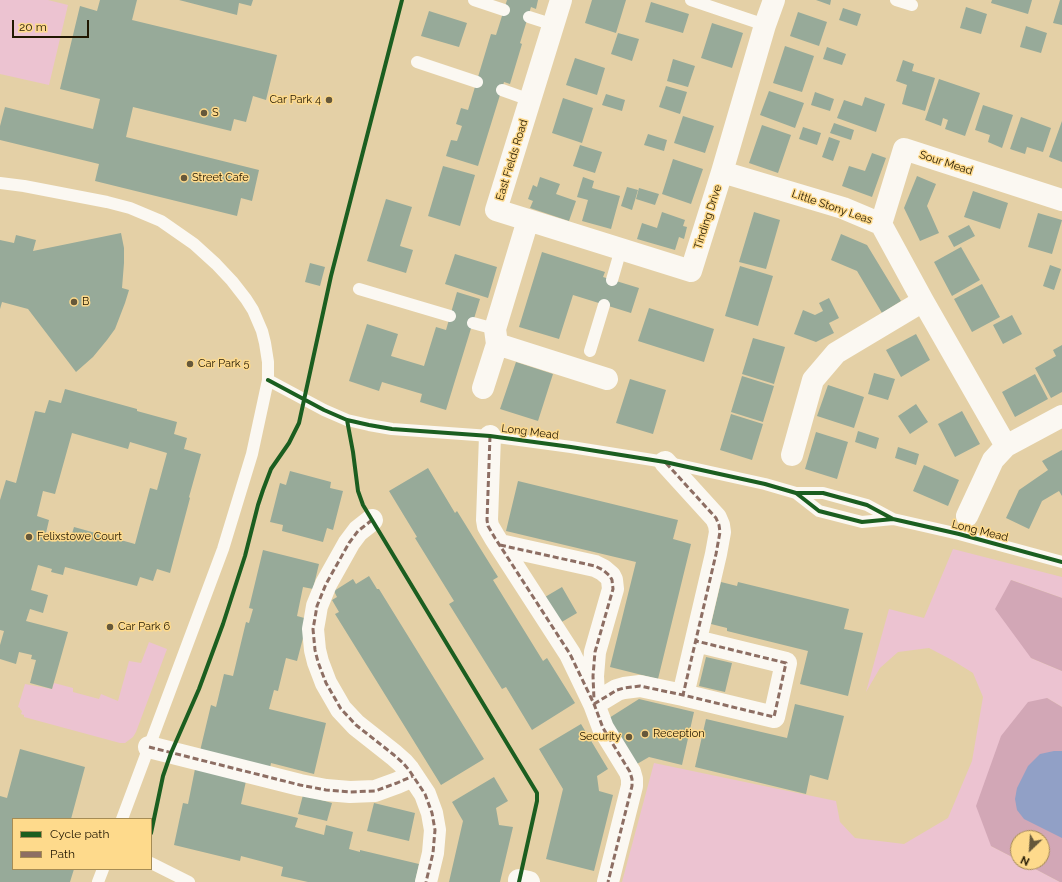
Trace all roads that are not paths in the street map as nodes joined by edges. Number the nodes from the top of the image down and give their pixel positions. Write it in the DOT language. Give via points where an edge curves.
graph roads {
  1 [pos="474,0"];
  2 [pos="561,0"];
  3 [pos="691,0"];
  4 [pos="774,0"];
  5 [pos="896,0"];
  6 [pos="912,5"];
  7 [pos="504,10"];
  8 [pos="529,17"];
  9 [pos="554,25"];
  10 [pos="765,25"];
  11 [pos="417,62"];
  12 [pos="477,82"];
  13 [pos="502,90"];
  14 [pos="530,100"];
  15 [pos="722,172"];
  16 [pos="0,183"];
  17 [pos="1062,200"];
  18 [pos="528,220"];
  19 [pos="881,224"];
  20 [pos="621,249"];
  21 [pos="612,280"];
  22 [pos="359,289"];
  23 [pos="923,301"];
  24 [pos="604,305"];
  25 [pos="450,316"];
  26 [pos="472,323"];
  27 [pos="496,337"];
  28 [pos="590,351"];
  29 [pos="607,379"];
  30 [pos="268,380"];
  31 [pos="483,388"];
  32 [pos="1062,416"];
  33 [pos="490,436"];
  34 [pos="1006,446"];
  35 [pos="792,455"];
  36 [pos="665,462"];
  37 [pos="796,493"];
  38 [pos="967,516"];
  39 [pos="893,519"];
  40 [pos="372,520"];
  41 [pos="500,545"];
  42 [pos="1062,562"];
  43 [pos="696,641"];
  44 [pos="683,695"];
  45 [pos="594,704"];
  46 [pos="149,747"];
  47 [pos="413,776"];
  48 [pos="122,818"];
  49 [pos="152,864"];
  50 [pos="103,870"];
  51 [pos="98,882"];
  52 [pos="189,882"];
  53 [pos="426,882"];
  54 [pos="608,882"];
  1 -- 7 [label="lane"];
  2 -- 9 [label="street, East Fields Road"];
  3 -- 10 [label="lane"];
  4 -- 10 [label="street, Tinding Drive"];
  5 -- 6 [label="lane"];
  8 -- 9 [label="lane"];
  9 -- 14 [label="street, East Fields Road"];
  10 -- 15 [label="street, Tinding Drive"];
  11 -- 12 [label="lane"];
  13 -- 14 [label="lane"];
  14 -- 18 [label="street, East Fields Road" via="496,210"];
  15 -- 19 [label="street, Little Stony Leas" via="843,208"];
  15 -- 20 [label="street, Tinding Drive" via="691,271"];
  16 -- 30 [label="lane" via="130,208 160,221 194,244 232,281 253,310 265,342"];
  17 -- 19 [label="street, Sour Mead" via="904,149"];
  18 -- 20 [label="street, Tinding Drive"];
  18 -- 27 [label="street"];
  19 -- 23 [label="street, Little Stony Leas"];
  20 -- 21 [label="lane"];
  22 -- 25 [label="lane"];
  23 -- 34 [label="street, Little Stony Leas"];
  23 -- 35 [label="street" via="836,352 813,380"];
  24 -- 28 [label="lane"];
  26 -- 27 [label="lane"];
  27 -- 29 [label="street"];
  27 -- 31 [label="street"];
  30 -- 33 [label="lane, Long Mead" via="347,420 392,429"];
  30 -- 46 [label="lane" via="252,454 223,549"];
  32 -- 34 [label="street"];
  33 -- 36 [label="lane, Long Mead"];
  33 -- 41 [label="street" via="487,520"];
  34 -- 38 [label="street" via="993,460"];
  36 -- 37 [label="lane, Long Mead"];
  36 -- 43 [label="street" via="710,510 719,525 719,538"];
  37 -- 39 [label="lane, Long Mead" via="822,493 867,505"];
  37 -- 39 [label="lane, Long Mead" via="818,511 862,522"];
  39 -- 42 [label="lane, Long Mead"];
  40 -- 47 [label="street" via="358,531 349,543 326,584 314,618 315,650 326,683 341,709 356,725 398,759"];
  41 -- 45 [label="street" via="570,654"];
  41 -- 45 [label="street" via="595,566 610,576 613,589 593,665"];
  43 -- 44 [label="street"];
  43 -- 44 [label="street" via="786,664 774,717"];
  44 -- 45 [label="street" via="631,686 618,690"];
  45 -- 54 [label="street" via="603,728 632,779"];
  46 -- 47 [label="street" via="326,790 375,791"];
  46 -- 48 [label="lane"];
  47 -- 53 [label="street" via="425,794 434,821 433,853"];
  49 -- 52 [label="lane"];
  50 -- 51 [label="lane"];
}
